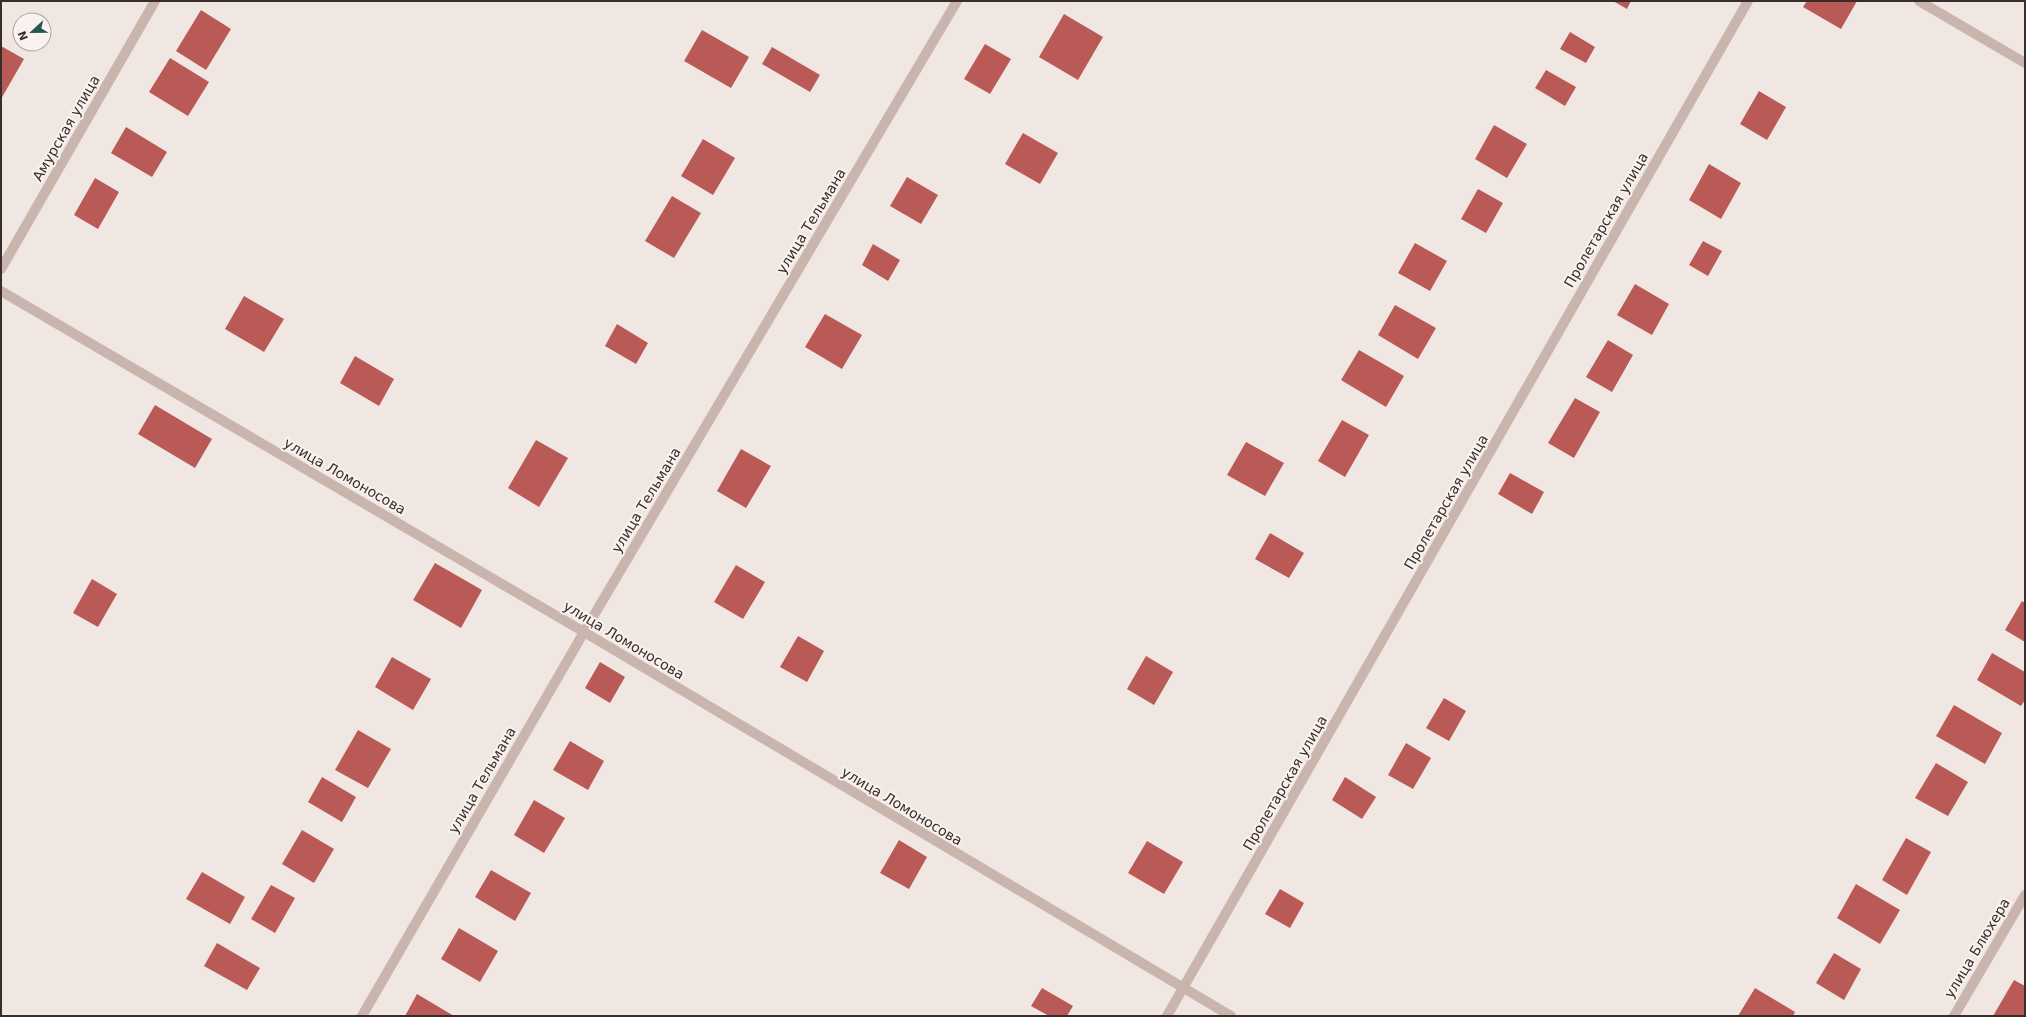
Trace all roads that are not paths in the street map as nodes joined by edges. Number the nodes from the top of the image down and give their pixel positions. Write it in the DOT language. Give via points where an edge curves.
graph roads {
  1 [pos="156,1"];
  2 [pos="957,1"];
  3 [pos="1748,1"];
  4 [pos="1920,1"];
  5 [pos="2025,63"];
  6 [pos="1,269"];
  7 [pos="1,291"];
  8 [pos="584,632"];
  9 [pos="2025,895"];
  10 [pos="1183,989"];
  11 [pos="362,1016"];
  12 [pos="1167,1016"];
  13 [pos="1231,1016"];
  14 [pos="1954,1016"];
  1 -- 6 [label="street, Амурская улица"];
  2 -- 8 [label="street, улица Тельмана"];
  3 -- 10 [label="street, Пролетарская улица"];
  4 -- 5 [label="street"];
  7 -- 8 [label="street, улица Ломоносова"];
  8 -- 10 [label="street, улица Ломоносова"];
  8 -- 11 [label="street, улица Тельмана"];
  9 -- 14 [label="street, улица Блюхера"];
  10 -- 12 [label="street, Пролетарская улица"];
  10 -- 13 [label="street, улица Ломоносова"];
}
